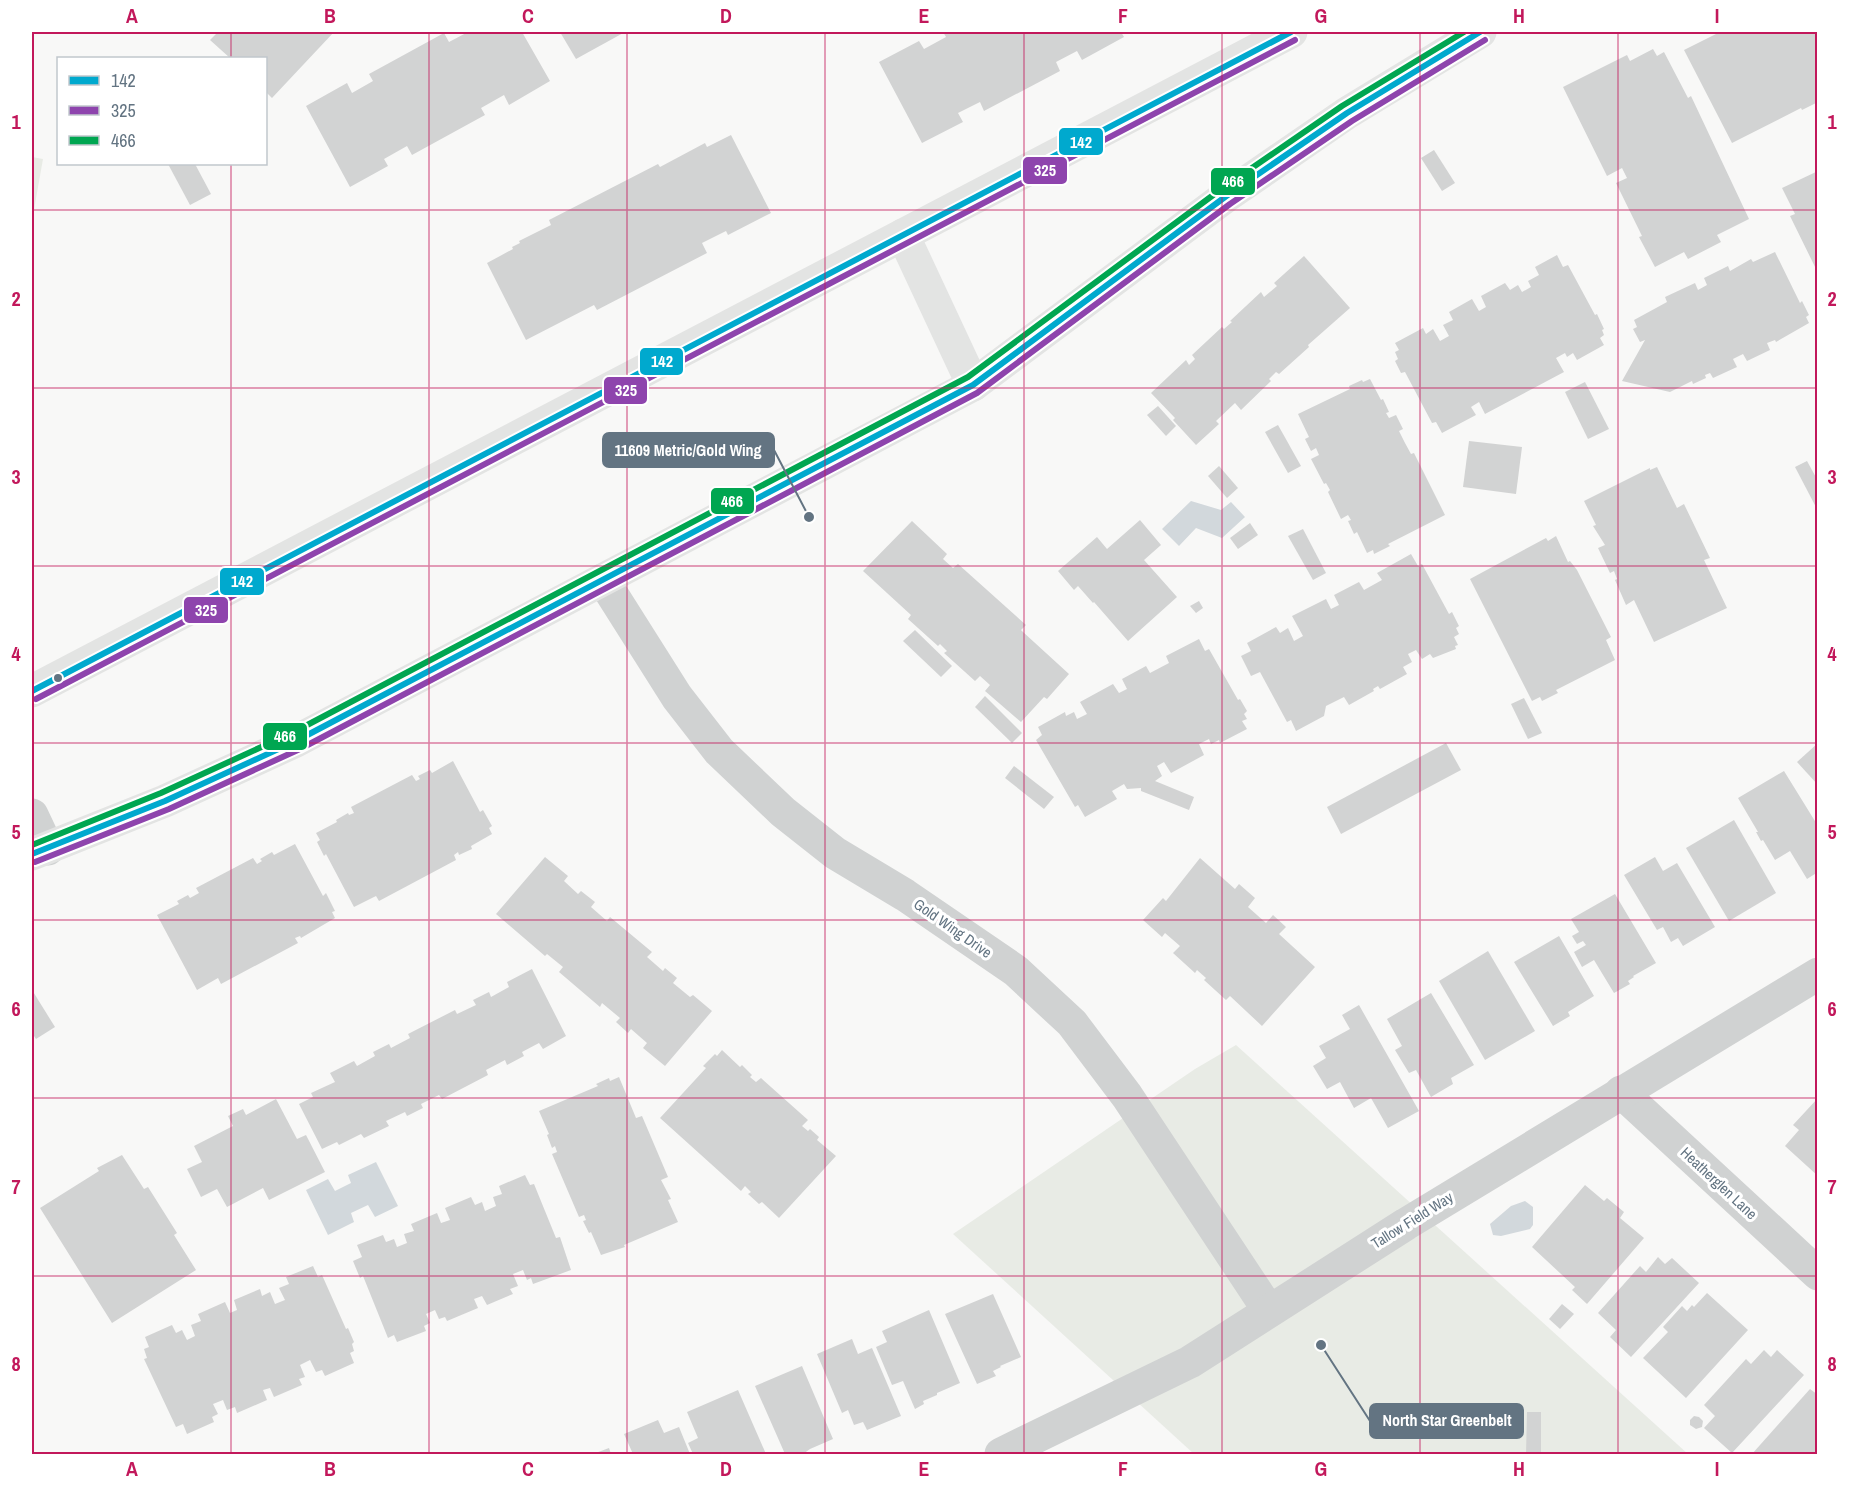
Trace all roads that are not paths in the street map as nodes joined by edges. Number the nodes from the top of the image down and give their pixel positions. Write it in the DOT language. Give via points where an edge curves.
graph roads {
  1 [pos="1291,32"];
  2 [pos="1480,32"];
  3 [pos="903,236"];
  4 [pos="973,385"];
  5 [pos="603,580"];
  6 [pos="32,691"];
  7 [pos="32,815"];
  8 [pos="40,852"];
  9 [pos="1818,974"];
  10 [pos="1621,1092"];
  11 [pos="1818,1274"];
  12 [pos="1269,1311"];
  13 [pos="1001,1455"];
  1 -- 3 [label="main road"];
  2 -- 4 [label="main road" via="1347,113 1225,197"];
  3 -- 4 [label="main road"];
  3 -- 6 [label="main road"];
  4 -- 5 [label="main road"];
  5 -- 8 [label="main road" via="296,741"];
  5 -- 12 [label="street, Gold Wing Drive" via="684,706 719,751 783,813 835,852 1016,971 1072,1023 1127,1096"];
  7 -- 8 [label="street"];
  9 -- 10 [label="street, Tallow Field Way"];
  10 -- 11 [label="street, Heatherglen Lane"];
  10 -- 12 [label="street, Tallow Field Way"];
  12 -- 13 [label="street, Tallow Field Way" via="1190,1362"];
}
